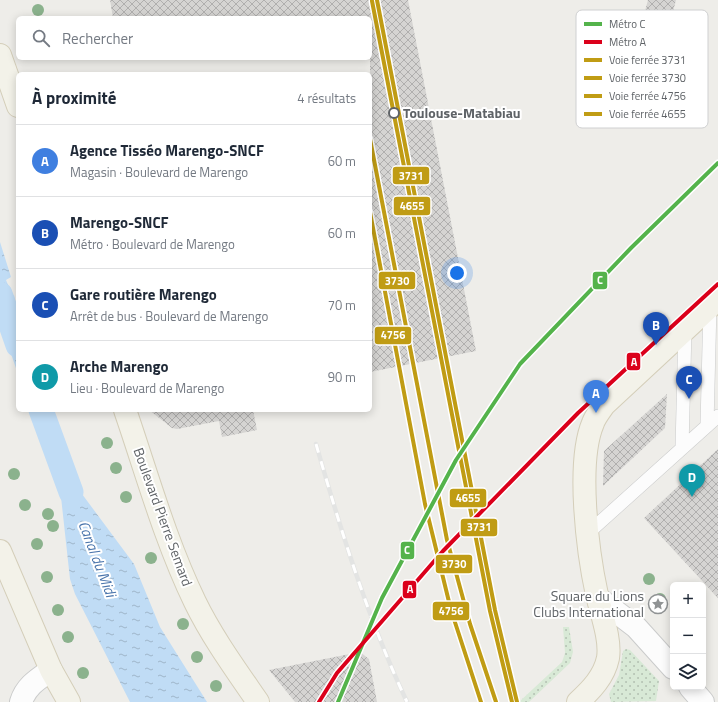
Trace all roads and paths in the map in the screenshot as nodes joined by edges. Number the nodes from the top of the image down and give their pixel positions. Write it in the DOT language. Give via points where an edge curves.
graph roads {
  1 [pos="0,55"];
  2 [pos="16,100"];
  3 [pos="714,303"];
  4 [pos="686,329"];
  5 [pos="126,412"];
  6 [pos="718,416"];
  7 [pos="707,425"];
  8 [pos="682,448"];
  9 [pos="588,533"];
  10 [pos="0,551"];
  11 [pos="598,598"];
  12 [pos="670,665"];
  13 [pos="51,670"];
  14 [pos="693,690"];
  15 [pos="585,695"];
  16 [pos="21,702"];
  17 [pos="69,702"];
  18 [pos="258,702"];
  19 [pos="703,702"];
  1 -- 2 [label="main road"];
  3 -- 4 [label="main road"];
  3 -- 7 [label="lane"];
  4 -- 8 [label="lane"];
  4 -- 9 [label="main road" via="604,405 592,424 585,469"];
  5 -- 18 [label="main road, Boulevard Pierre Semard" via="163,525 195,602"];
  6 -- 7 [label="lane"];
  7 -- 8 [label="lane"];
  8 -- 9 [label="lane"];
  9 -- 11 [label="main road"];
  10 -- 13 [label="main road"];
  11 -- 12 [label="street" via="636,627"];
  11 -- 15 [label="main road" via="605,627 608,657 602,672"];
  13 -- 16 [label="street" via="30,684"];
  13 -- 17 [label="main road"];
  14 -- 19 [label="street"];
}
